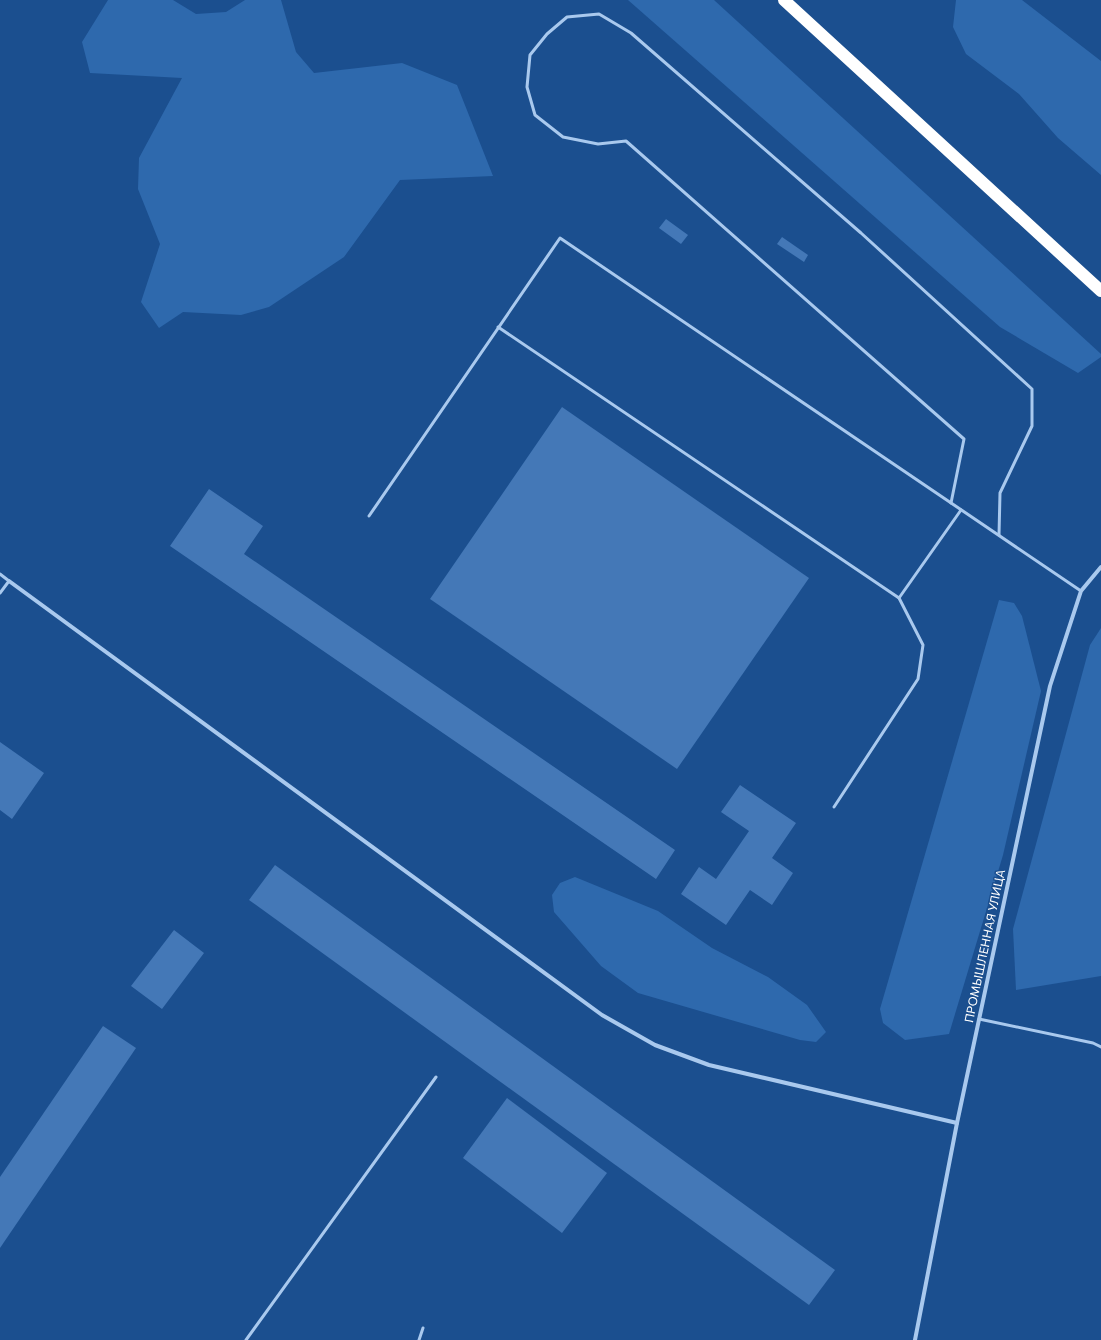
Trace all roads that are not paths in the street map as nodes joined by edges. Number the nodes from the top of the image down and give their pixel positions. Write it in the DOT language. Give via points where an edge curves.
graph roads {
  1 [pos="784,0"];
  2 [pos="1101,291"];
  3 [pos="498,327"];
  4 [pos="951,503"];
  5 [pos="961,510"];
  6 [pos="369,516"];
  7 [pos="999,535"];
  8 [pos="1101,567"];
  9 [pos="0,574"];
  10 [pos="9,581"];
  11 [pos="1081,591"];
  12 [pos="0,593"];
  13 [pos="899,598"];
  14 [pos="834,807"];
  15 [pos="979,1019"];
  16 [pos="1101,1047"];
  17 [pos="436,1077"];
  18 [pos="957,1123"];
  19 [pos="423,1328"];
  20 [pos="246,1340"];
  21 [pos="418,1340"];
  22 [pos="915,1340"];
  1 -- 2 [label="highway"];
  3 -- 4 [label="lane" via="560,238"];
  3 -- 6 [label="lane"];
  3 -- 13 [label="lane"];
  4 -- 5 [label="lane"];
  4 -- 7 [label="lane" via="964,439 626,141 598,144 563,137 535,115 527,87 530,55 547,34 567,17 599,14 631,33 861,233 1032,389 1032,426 1000,493"];
  5 -- 7 [label="lane"];
  5 -- 13 [label="lane"];
  7 -- 11 [label="lane"];
  8 -- 11 [label="street, ПРОМЫШЛЕННАЯ УЛИЦА"];
  9 -- 10 [label="lane"];
  10 -- 12 [label="lane"];
  10 -- 18 [label="street" via="602,1016 655,1045 709,1065"];
  11 -- 15 [label="street, ПРОМЫШЛЕННАЯ УЛИЦА" via="1050,686"];
  13 -- 14 [label="lane" via="923,645 918,679"];
  15 -- 16 [label="lane" via="1093,1043"];
  15 -- 18 [label="street, ПРОМЫШЛЕННАЯ УЛИЦА"];
  17 -- 20 [label="lane"];
  18 -- 22 [label="street, ПРОМЫШЛЕННАЯ УЛИЦА"];
  19 -- 21 [label="lane"];
}
